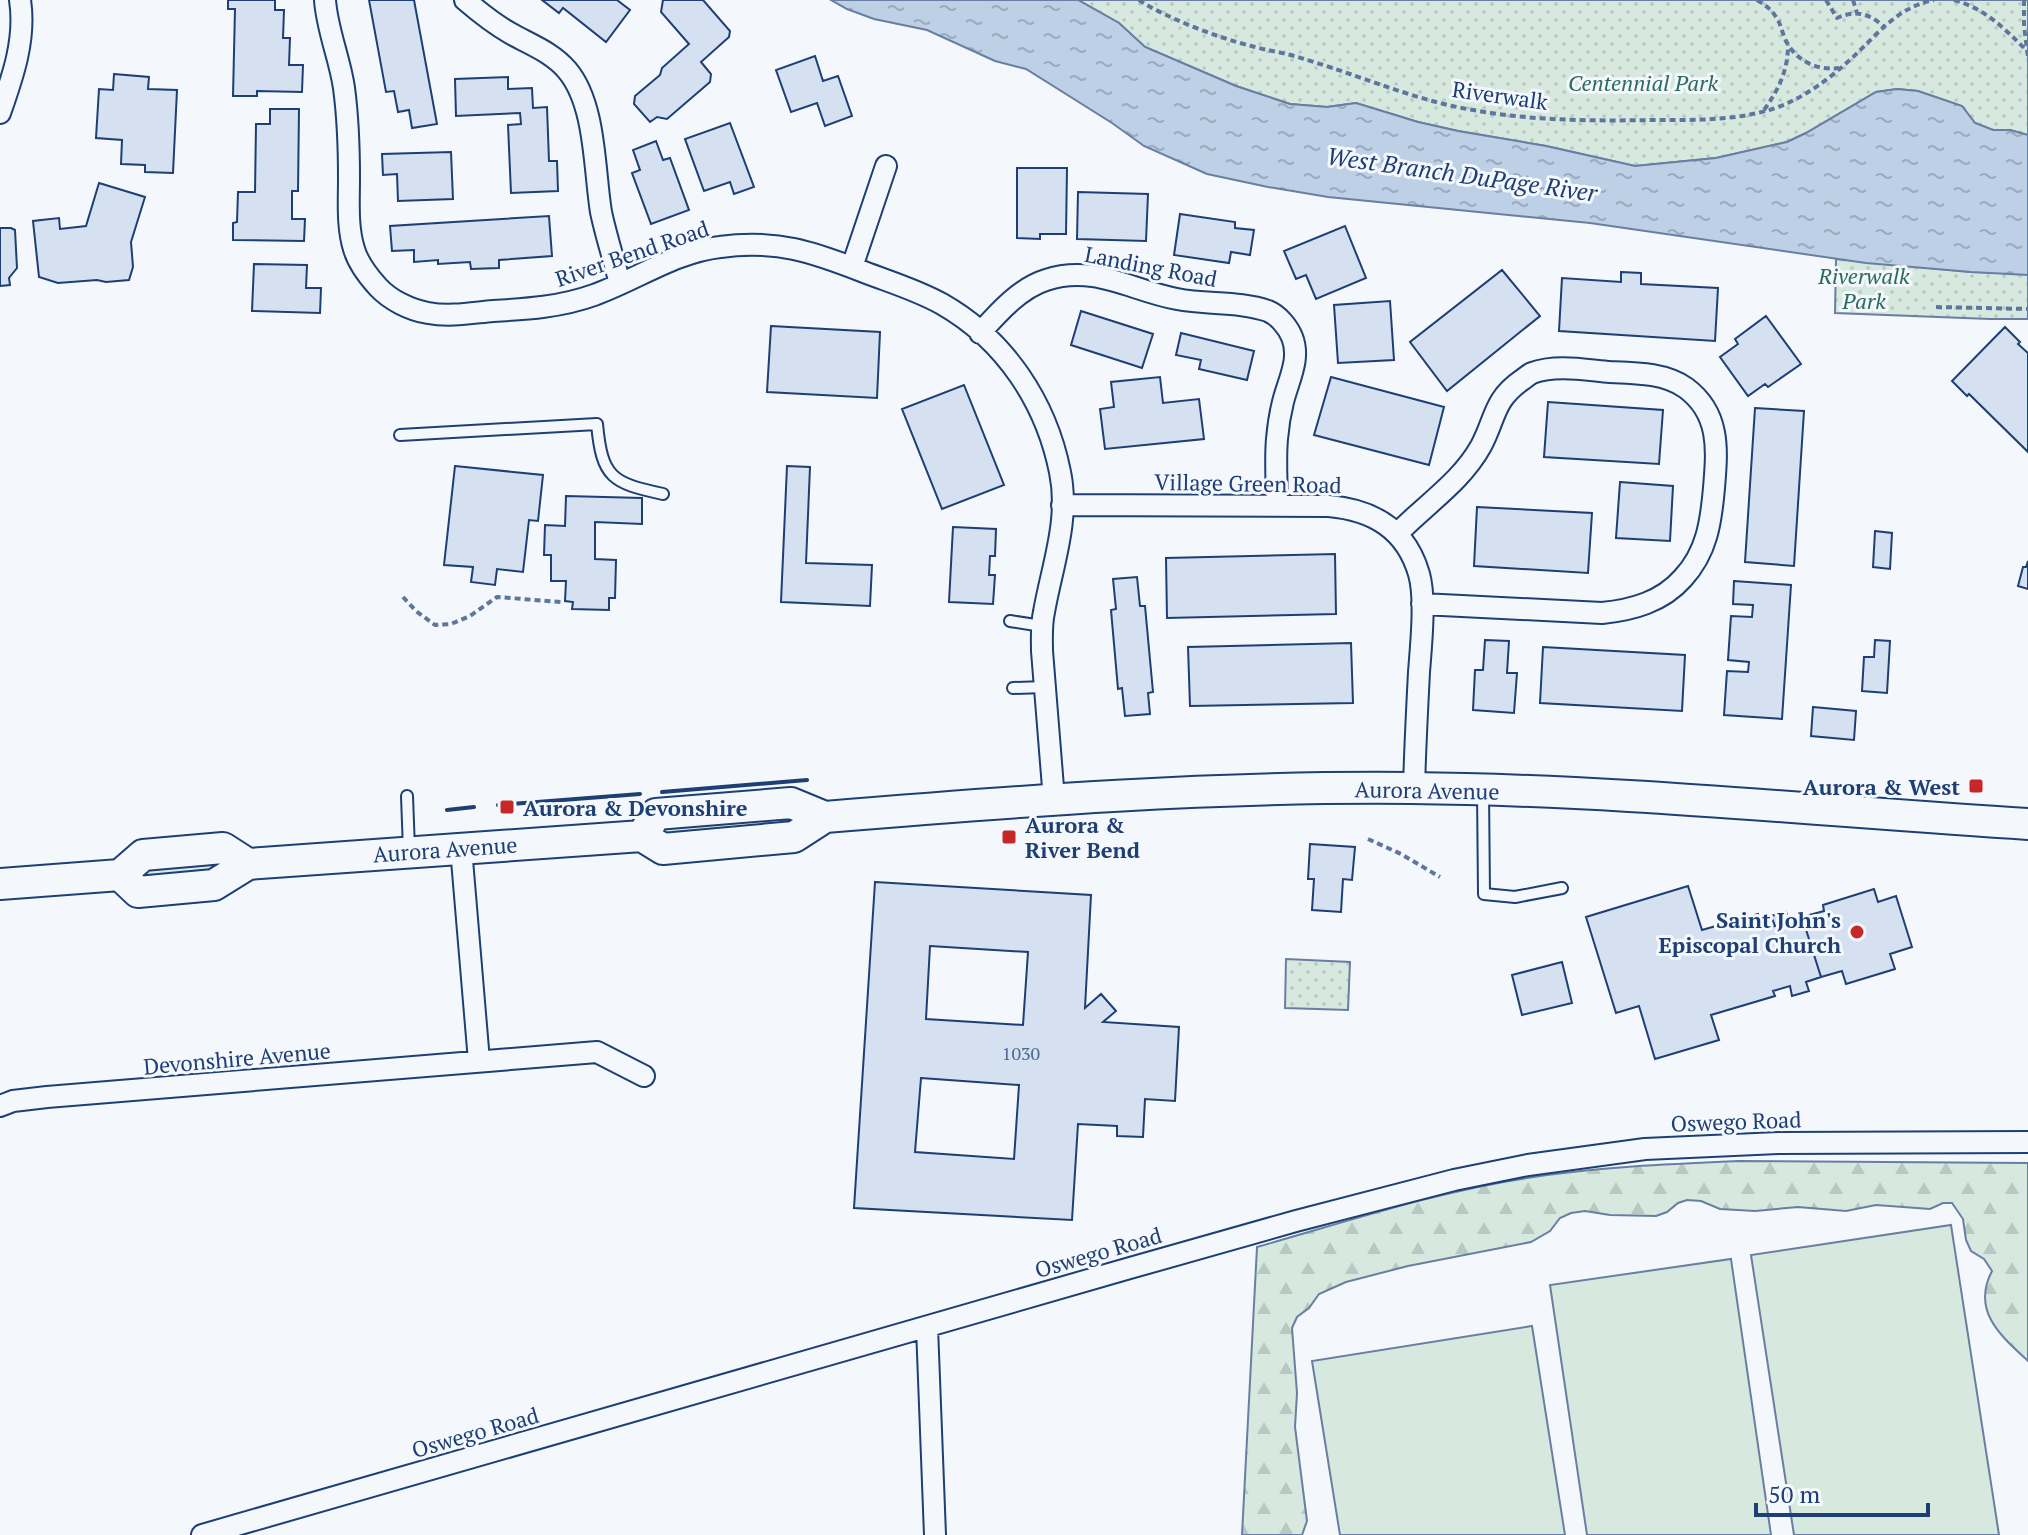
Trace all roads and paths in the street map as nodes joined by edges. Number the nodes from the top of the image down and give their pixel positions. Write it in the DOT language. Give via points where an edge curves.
graph roads {
  1 [pos="20,0"];
  2 [pos="325,0"];
  3 [pos="465,0"];
  4 [pos="1139,0"];
  5 [pos="1757,0"];
  6 [pos="1826,0"];
  7 [pos="1853,0"];
  8 [pos="1934,0"];
  9 [pos="1954,0"];
  10 [pos="2024,0"];
  11 [pos="1857,13"];
  12 [pos="1883,26"];
  13 [pos="1787,44"];
  14 [pos="2027,53"];
  15 [pos="1842,67"];
  16 [pos="1763,112"];
  17 [pos="0,113"];
  18 [pos="886,166"];
  19 [pos="852,267"];
  20 [pos="620,284"];
  21 [pos="1936,307"];
  22 [pos="2028,309"];
  23 [pos="980,333"];
  24 [pos="400,435"];
  25 [pos="663,494"];
  26 [pos="1062,505"];
  27 [pos="1277,506"];
  28 [pos="1398,533"];
  29 [pos="403,597"];
  30 [pos="561,602"];
  31 [pos="1422,604"];
  32 [pos="1010,621"];
  33 [pos="1042,626"];
  34 [pos="1045,687"];
  35 [pos="1013,688"];
  36 [pos="1414,788"];
  37 [pos="1483,791"];
  38 [pos="407,796"];
  39 [pos="1054,800"];
  40 [pos="2028,824"];
  41 [pos="1368,839"];
  42 [pos="461,848"];
  43 [pos="409,852"];
  44 [pos="1440,877"];
  45 [pos="0,884"];
  46 [pos="1562,888"];
  47 [pos="479,1061"];
  48 [pos="644,1076"];
  49 [pos="0,1106"];
  50 [pos="2028,1142"];
  51 [pos="927,1327"];
  52 [pos="202,1535"];
  53 [pos="935,1535"];
  1 -- 17 [label="street" via="17,66"];
  2 -- 20 [label="street, River Bend Road" via="344,86 353,248 379,289 412,309 449,315 570,303"];
  3 -- 20 [label="street" via="507,32 544,51 567,70 582,94 602,216"];
  4 -- 16 [label="path, Riverwalk" via="1215,35 1478,111 1597,121 1714,119"];
  5 -- 13 [label="path" via="1778,20"];
  6 -- 11 [label="path" via="1837,18"];
  7 -- 11 [label="path"];
  8 -- 12 [label="path, Riverwalk" via="1912,6"];
  9 -- 14 [label="path" via="1991,17"];
  10 -- 14 [label="path"];
  11 -- 12 [label="path"];
  12 -- 15 [label="path, Riverwalk"];
  13 -- 15 [label="path" via="1818,68"];
  13 -- 16 [label="path" via="1784,76"];
  15 -- 16 [label="path, Riverwalk" via="1813,90"];
  18 -- 19 [label="street"];
  19 -- 20 [label="street, River Bend Road" via="793,247 743,244 692,253"];
  19 -- 23 [label="street, River Bend Road" via="919,292"];
  21 -- 22 [label="path"];
  23 -- 26 [label="street, River Bend Road" via="1004,353 1038,404 1061,475"];
  23 -- 27 [label="street, Landing Road" via="1027,290 1065,276 1101,277 1175,299 1271,312 1291,334 1295,347 1277,439"];
  24 -- 25 [label="lane" via="597,424 611,474 628,486"];
  26 -- 27 [label="street, Village Green Road"];
  26 -- 33 [label="street, River Bend Road"];
  27 -- 28 [label="street, Village Green Road" via="1350,508"];
  28 -- 31 [label="street" via="1420,575"];
  28 -- 31 [label="street" via="1460,477 1503,396 1532,373 1558,368 1659,376 1685,387 1711,418 1716,439 1708,536 1684,577 1668,591 1625,611 1602,613"];
  29 -- 30 [label="path" via="435,625 470,616 497,597"];
  31 -- 36 [label="street"];
  32 -- 33 [label="lane"];
  33 -- 34 [label="street, River Bend Road"];
  34 -- 35 [label="lane"];
  34 -- 39 [label="street, River Bend Road"];
  36 -- 37 [label="main road, Aurora Avenue"];
  36 -- 39 [label="main road, Aurora Avenue" via="1242,789"];
  37 -- 40 [label="main road, Aurora Avenue"];
  37 -- 46 [label="lane" via="1484,894 1515,897"];
  38 -- 43 [label="lane"];
  39 -- 42 [label="main road, Aurora Avenue" via="825,817 794,837 663,849 642,836"];
  41 -- 44 [label="path"];
  42 -- 43 [label="main road, Aurora Avenue"];
  42 -- 47 [label="street"];
  43 -- 45 [label="main road, Aurora Avenue" via="248,864 223,848 143,855 120,875"];
  47 -- 48 [label="street, Devonshire Avenue" via="597,1052"];
  47 -- 49 [label="street, Devonshire Avenue" via="47,1097"];
  50 -- 51 [label="street, Oswego Road" via="1702,1145 1528,1165 1296,1221"];
  51 -- 52 [label="street, Oswego Road"];
  51 -- 53 [label="street"];
}
